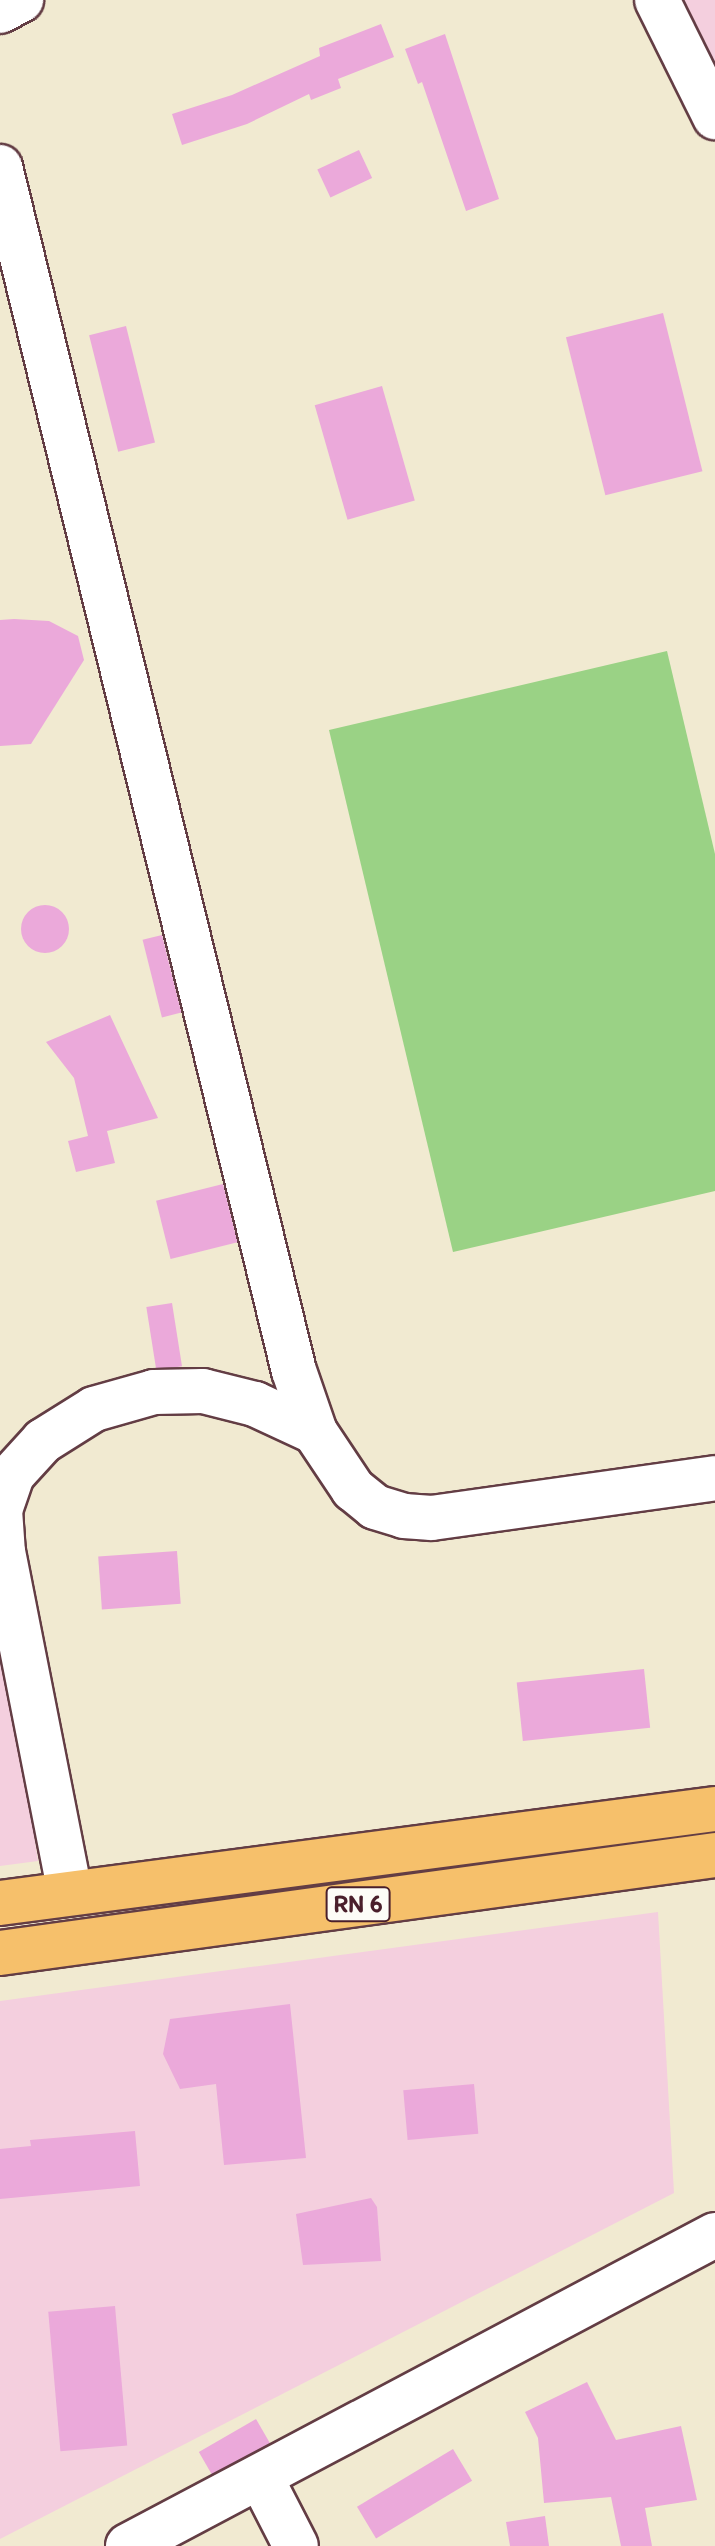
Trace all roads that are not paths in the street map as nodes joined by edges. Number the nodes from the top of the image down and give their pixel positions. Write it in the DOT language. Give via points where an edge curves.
graph roads {
  1 [pos="21,0"];
  2 [pos="657,0"];
  3 [pos="0,11"];
  4 [pos="715,117"];
  5 [pos="0,167"];
  6 [pos="315,1432"];
  7 [pos="715,1478"];
  8 [pos="715,1809"];
  9 [pos="715,1855"];
  10 [pos="70,1893"];
  11 [pos="0,1903"];
  12 [pos="0,1953"];
  13 [pos="715,2235"];
  14 [pos="261,2478"];
  15 [pos="128,2546"];
  16 [pos="296,2546"];
  1 -- 3 [label="street"];
  2 -- 4 [label="street"];
  5 -- 6 [label="street" via="294,1371"];
  6 -- 7 [label="street" via="353,1489 375,1507 404,1516 432,1518"];
  6 -- 10 [label="street" via="255,1404 203,1391 154,1392 94,1409 43,1441 12,1475 0,1510 3,1553"];
  8 -- 10 [label="main road, RN 6"];
  9 -- 12 [label="main road, RN 6"];
  10 -- 11 [label="main road, RN 6"];
  13 -- 14 [label="street"];
  14 -- 15 [label="street"];
  14 -- 16 [label="street"];
}
